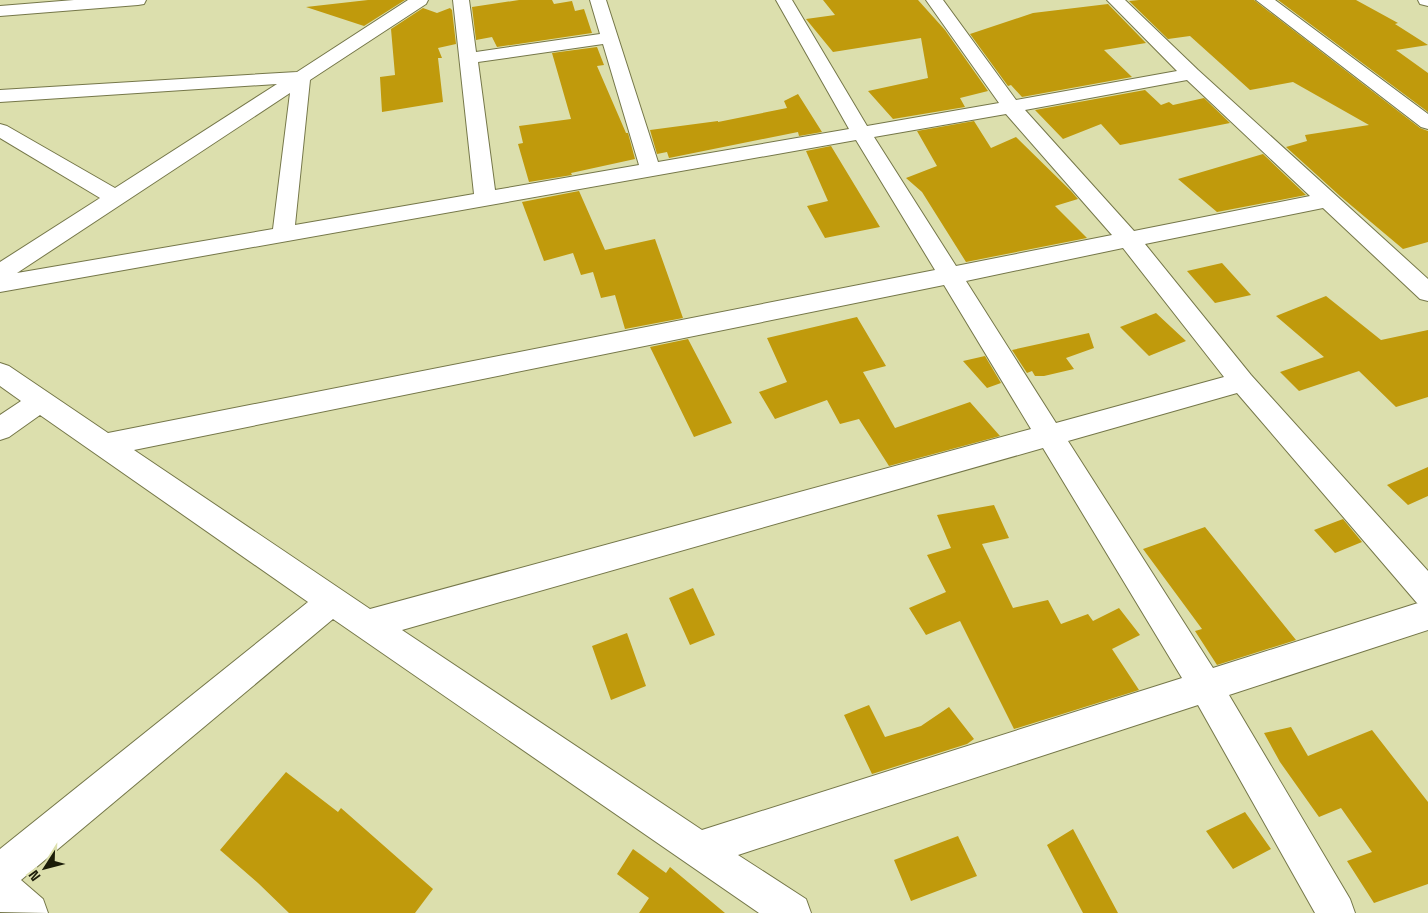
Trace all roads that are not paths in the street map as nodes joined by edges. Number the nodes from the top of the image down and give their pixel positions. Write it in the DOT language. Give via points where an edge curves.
graph roads {
  1 [pos="138,0"];
  2 [pos="420,0"];
  3 [pos="462,0"];
  4 [pos="598,0"];
  5 [pos="784,0"];
  6 [pos="934,0"];
  7 [pos="1116,0"];
  8 [pos="1264,0"];
  9 [pos="0,10"];
  10 [pos="609,38"];
  11 [pos="470,58"];
  12 [pos="1190,74"];
  13 [pos="301,77"];
  14 [pos="0,96"];
  15 [pos="1011,107"];
  16 [pos="1428,123"];
  17 [pos="0,130"];
  18 [pos="861,132"];
  19 [pos="650,169"];
  20 [pos="115,198"];
  21 [pos="486,198"];
  22 [pos="1328,200"];
  23 [pos="283,234"];
  24 [pos="1129,240"];
  25 [pos="0,273"];
  26 [pos="950,276"];
  27 [pos="0,284"];
  28 [pos="1428,294"];
  29 [pos="0,373"];
  30 [pos="1242,382"];
  31 [pos="40,401"];
  32 [pos="0,429"];
  33 [pos="1049,435"];
  34 [pos="104,445"];
  35 [pos="1428,593"];
  36 [pos="332,601"];
  37 [pos="1428,616"];
  38 [pos="367,626"];
  39 [pos="1206,687"];
  40 [pos="700,849"];
  41 [pos="0,872"];
  42 [pos="0,886"];
  43 [pos="29,913"];
  44 [pos="792,913"];
  45 [pos="1336,913"];
  1 -- 9 [label="street"];
  2 -- 13 [label="street"];
  3 -- 11 [label="street"];
  4 -- 10 [label="street"];
  5 -- 18 [label="street"];
  6 -- 15 [label="street"];
  7 -- 12 [label="street"];
  8 -- 16 [label="street"];
  10 -- 11 [label="street"];
  10 -- 19 [label="street"];
  11 -- 21 [label="street"];
  12 -- 15 [label="street"];
  12 -- 22 [label="street"];
  13 -- 14 [label="street"];
  13 -- 20 [label="street"];
  13 -- 23 [label="street"];
  15 -- 18 [label="street"];
  15 -- 24 [label="street"];
  17 -- 20 [label="street"];
  18 -- 19 [label="street"];
  18 -- 26 [label="street"];
  19 -- 21 [label="street"];
  20 -- 25 [label="street"];
  21 -- 23 [label="street"];
  22 -- 24 [label="street"];
  22 -- 28 [label="street"];
  23 -- 27 [label="street"];
  24 -- 26 [label="street"];
  24 -- 30 [label="street"];
  26 -- 33 [label="street"];
  26 -- 34 [label="street"];
  29 -- 31 [label="street"];
  30 -- 33 [label="street"];
  30 -- 35 [label="street"];
  31 -- 32 [label="street"];
  31 -- 34 [label="street"];
  33 -- 38 [label="street"];
  33 -- 39 [label="street"];
  34 -- 36 [label="street"];
  36 -- 38 [label="street"];
  36 -- 41 [label="street"];
  37 -- 39 [label="street"];
  38 -- 40 [label="street"];
  39 -- 40 [label="street"];
  39 -- 45 [label="street"];
  40 -- 44 [label="street"];
  42 -- 43 [label="street"];
}
